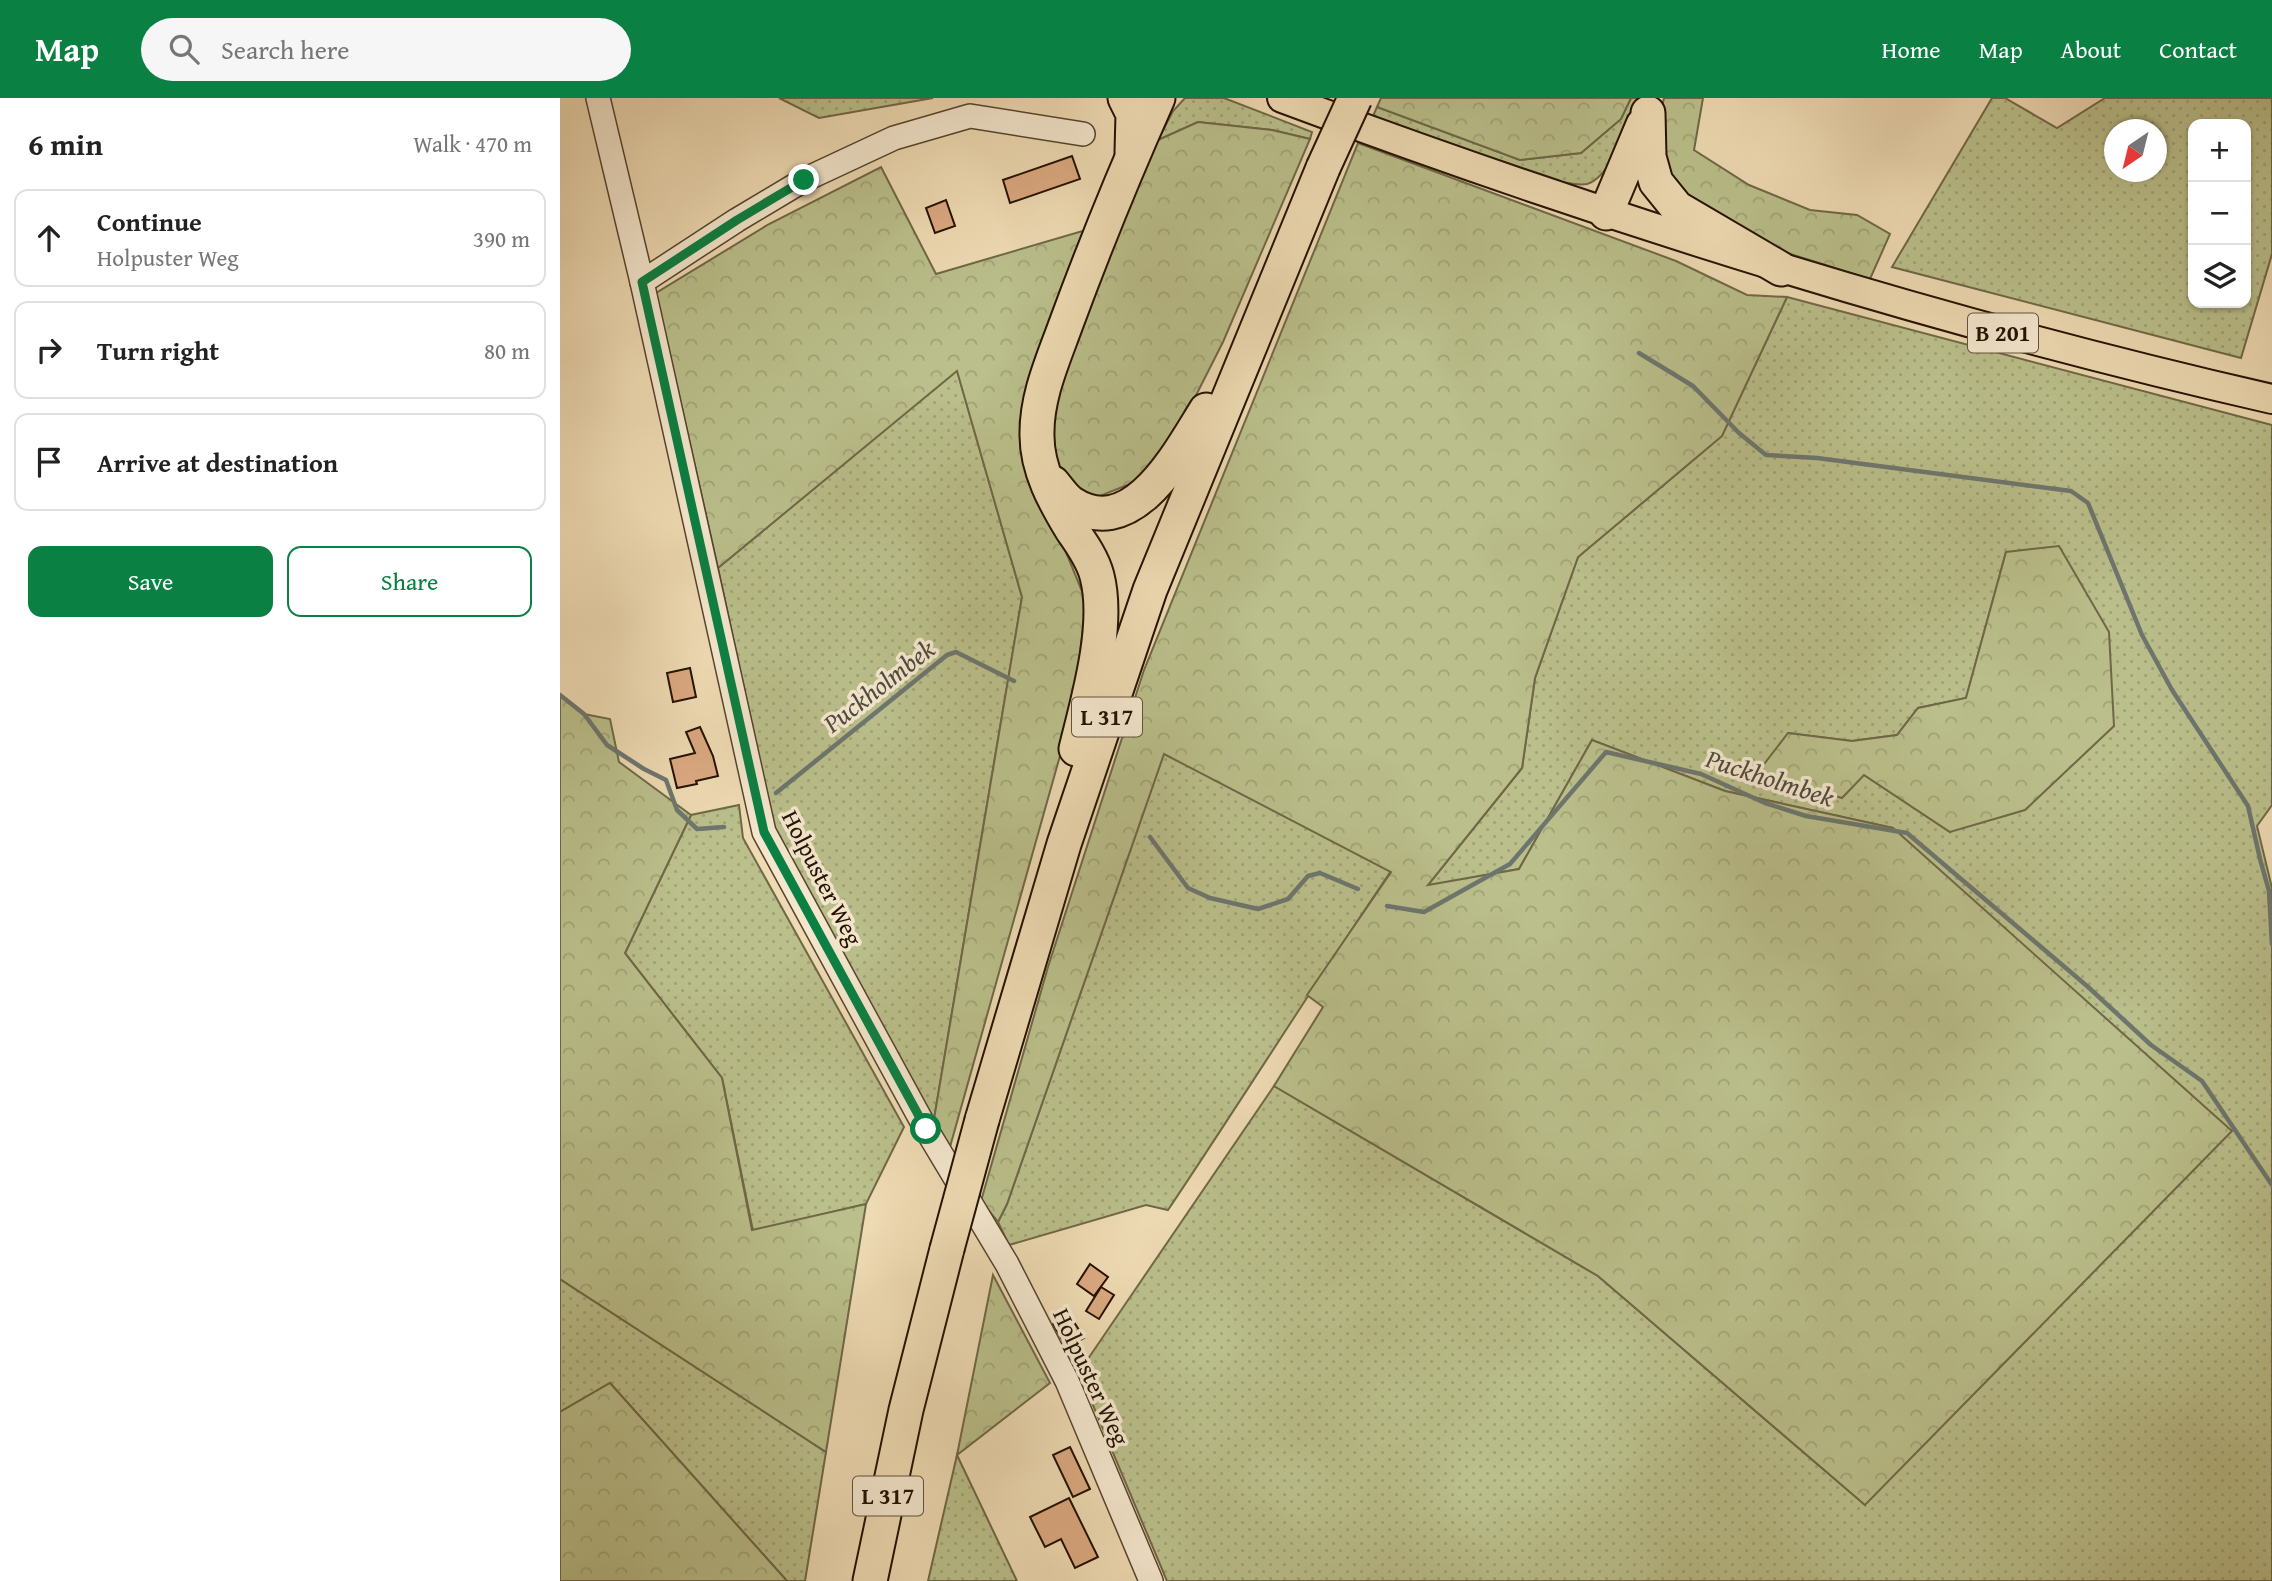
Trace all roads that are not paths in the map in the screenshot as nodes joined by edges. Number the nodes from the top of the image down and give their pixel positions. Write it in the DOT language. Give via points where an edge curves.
graph roads {
  1 [pos="598,98"];
  2 [pos="1125,98"];
  3 [pos="1158,98"];
  4 [pos="1282,98"];
  5 [pos="1355,98"];
  6 [pos="1650,105"];
  7 [pos="1083,134"];
  8 [pos="1132,158"];
  9 [pos="1606,213"];
  10 [pos="1782,269"];
  11 [pos="642,282"];
  12 [pos="1251,341"];
  13 [pos="2272,399"];
  14 [pos="1044,474"];
  15 [pos="1064,844"];
  16 [pos="870,1581"];
  17 [pos="1151,1581"];
  1 -- 11 [label="street, Holpuster Weg"];
  2 -- 8 [label="highway" via="1133,114"];
  3 -- 8 [label="highway"];
  4 -- 9 [label="main road, B 201"];
  5 -- 12 [label="highway, bridge"];
  6 -- 9 [label="highway"];
  6 -- 10 [label="highway" via="1649,157 1656,182 1677,208"];
  7 -- 11 [label="street" via="970,116 894,138 804,180"];
  8 -- 14 [label="highway" via="1044,386 1037,438"];
  9 -- 10 [label="main road, B 201"];
  10 -- 13 [label="main road, B 201" via="2071,352"];
  11 -- 17 [label="street, Holpuster Weg" via="764,832 1037,1322 1067,1381"];
  12 -- 14 [label="highway" via="1165,475 1126,507 1110,513 1090,510 1071,502"];
  12 -- 15 [label="highway, L 317" via="1150,590"];
  14 -- 15 [label="highway" via="1059,509 1087,552 1097,575 1100,599 1089,695 1064,797"];
  15 -- 16 [label="highway, L 317, bridge" via="947,1249 906,1410"];
}
